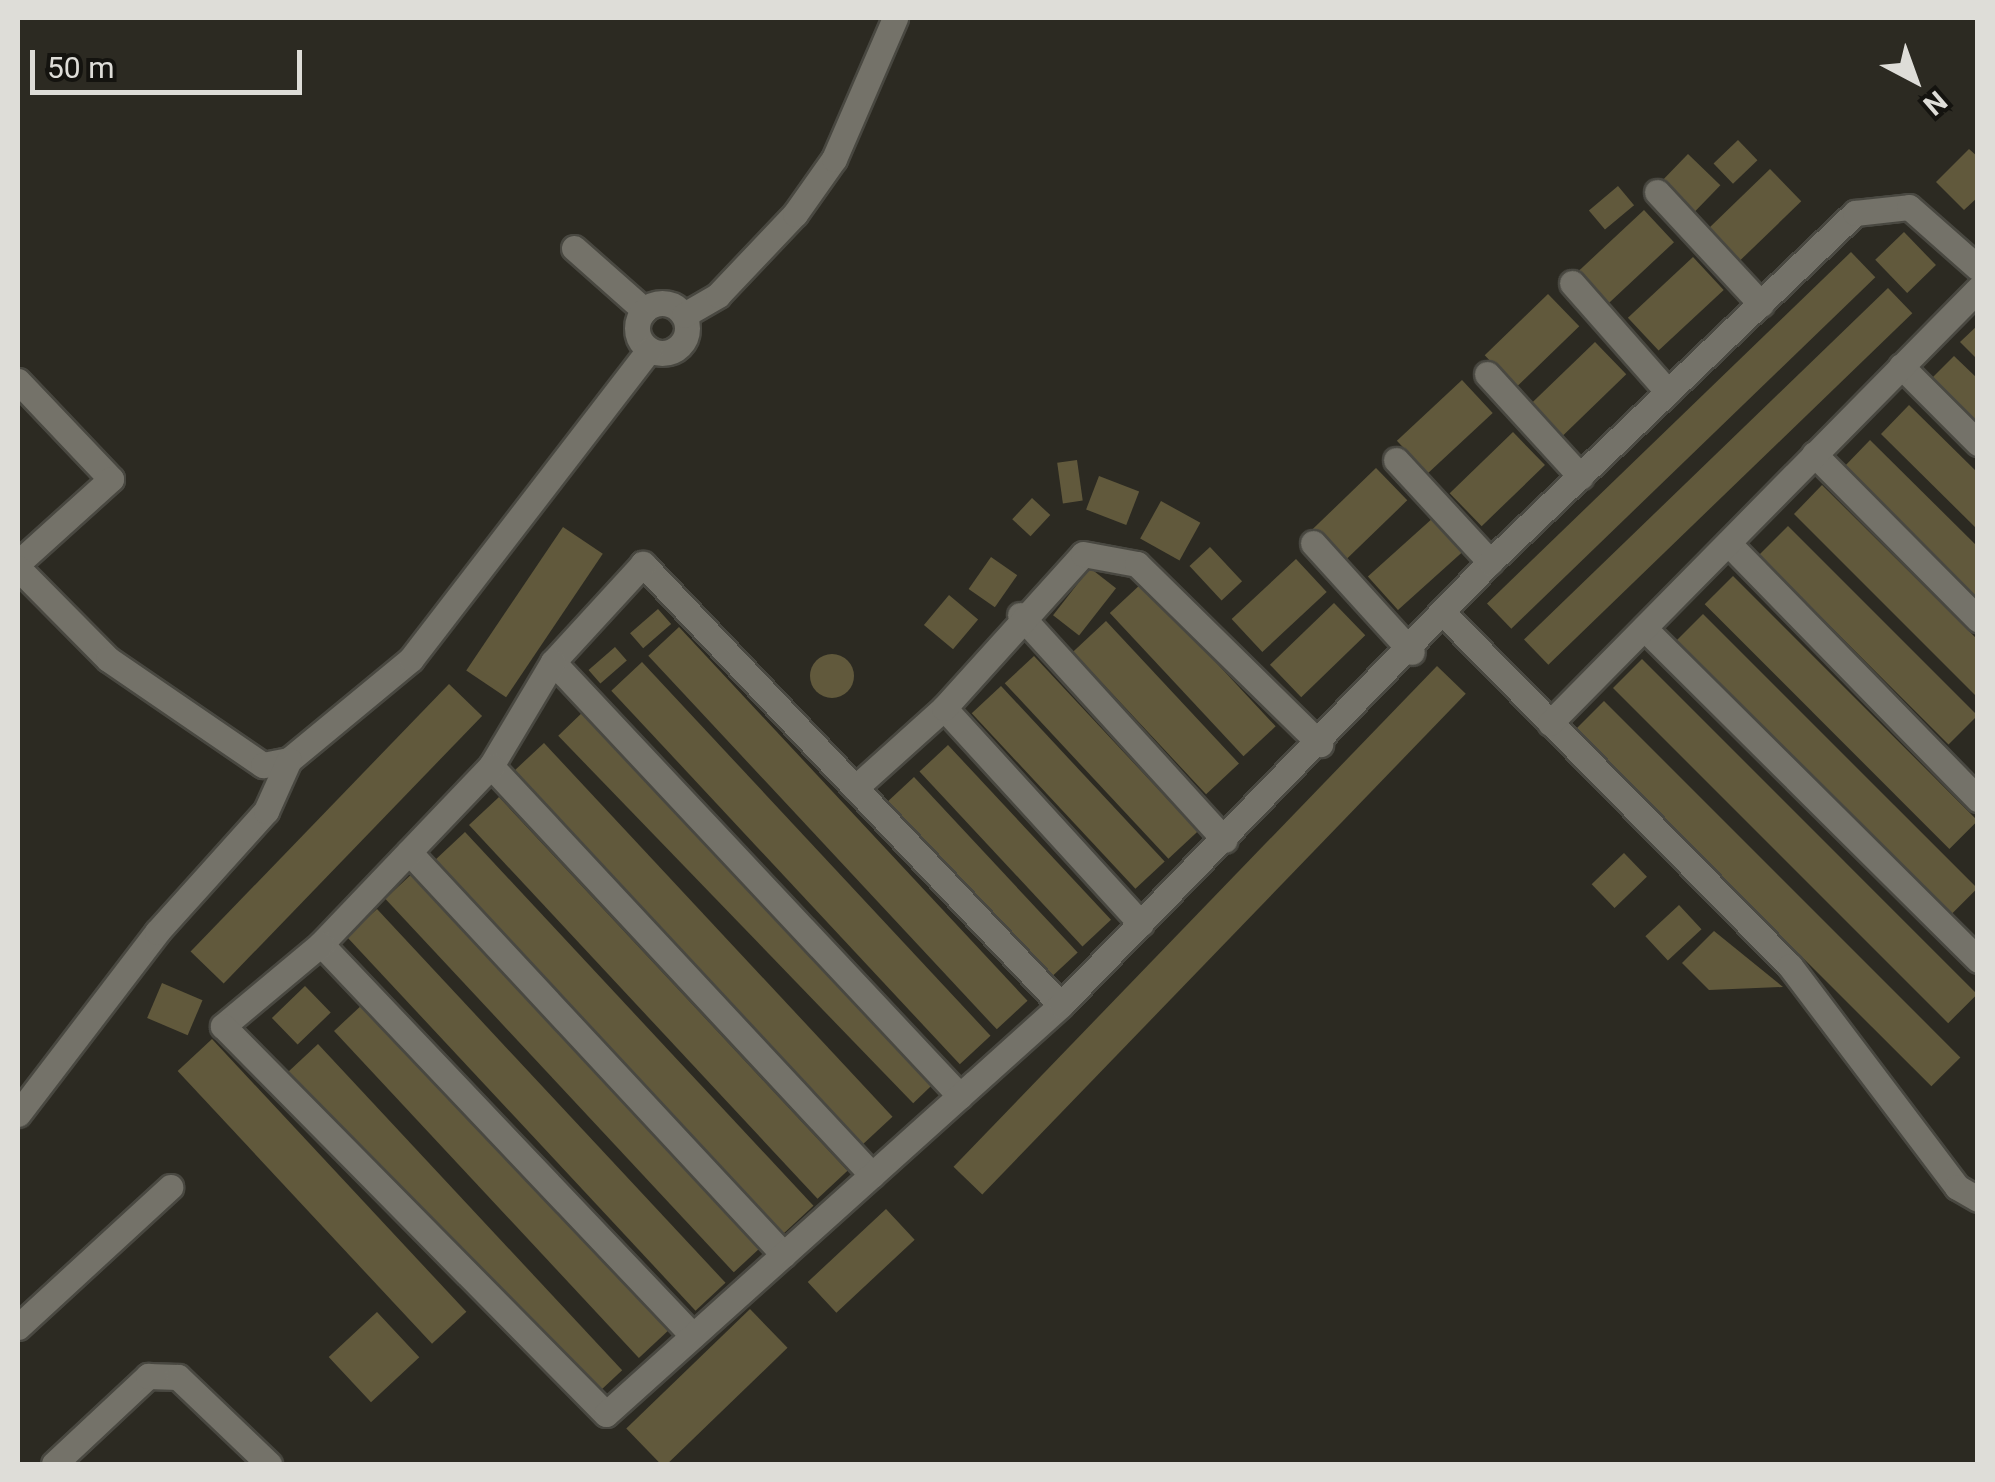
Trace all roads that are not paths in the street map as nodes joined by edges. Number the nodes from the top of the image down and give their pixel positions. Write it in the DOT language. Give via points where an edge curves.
graph roads {
  1 [pos="895,18"];
  2 [pos="1657,192"];
  3 [pos="574,248"];
  4 [pos="1978,268"];
  5 [pos="1572,283"];
  6 [pos="1978,288"];
  7 [pos="1761,304"];
  8 [pos="644,310"];
  9 [pos="684,314"];
  10 [pos="649,350"];
  11 [pos="1901,366"];
  12 [pos="1486,374"];
  13 [pos="18,381"];
  14 [pos="1668,392"];
  15 [pos="1978,444"];
  16 [pos="1814,454"];
  17 [pos="1396,460"];
  18 [pos="1582,476"];
  19 [pos="1312,542"];
  20 [pos="1728,543"];
  21 [pos="1490,562"];
  22 [pos="18,566"];
  23 [pos="1020,614"];
  24 [pos="1446,615"];
  25 [pos="1978,620"];
  26 [pos="1644,628"];
  27 [pos="1412,652"];
  28 [pos="552,662"];
  29 [pos="944,708"];
  30 [pos="1550,724"];
  31 [pos="1320,744"];
  32 [pos="289,760"];
  33 [pos="492,766"];
  34 [pos="855,788"];
  35 [pos="1978,799"];
  36 [pos="1225,840"];
  37 [pos="410,852"];
  38 [pos="1141,924"];
  39 [pos="321,944"];
  40 [pos="1978,960"];
  41 [pos="1061,1005"];
  42 [pos="960,1096"];
  43 [pos="18,1114"];
  44 [pos="872,1175"];
  45 [pos="170,1187"];
  46 [pos="1978,1199"];
  47 [pos="784,1255"];
  48 [pos="18,1327"];
  49 [pos="692,1336"];
  50 [pos="54,1464"];
  51 [pos="269,1464"];
  1 -- 9 [label="street" via="834,159 795,214 718,295"];
  2 -- 7 [label="street"];
  3 -- 8 [label="street"];
  4 -- 7 [label="street" via="1908,206 1880,204 1855,214"];
  5 -- 14 [label="street"];
  6 -- 11 [label="street"];
  7 -- 14 [label="street"];
  8 -- 9 [label="street" via="665,303"];
  8 -- 10 [label="street" via="636,331"];
  9 -- 10 [label="street" via="680,346"];
  10 -- 32 [label="street" via="411,659"];
  11 -- 15 [label="street"];
  11 -- 16 [label="street"];
  12 -- 18 [label="street"];
  13 -- 22 [label="street" via="112,479"];
  14 -- 18 [label="street"];
  16 -- 20 [label="street"];
  16 -- 25 [label="street"];
  17 -- 21 [label="street"];
  18 -- 21 [label="street"];
  19 -- 27 [label="street"];
  20 -- 26 [label="street"];
  20 -- 35 [label="street"];
  21 -- 24 [label="street"];
  22 -- 32 [label="street" via="108,659 263,765"];
  23 -- 29 [label="street"];
  23 -- 31 [label="street" via="1065,564 1111,553 1137,564"];
  23 -- 36 [label="street"];
  24 -- 27 [label="street"];
  24 -- 30 [label="street"];
  26 -- 30 [label="street"];
  26 -- 40 [label="street"];
  27 -- 31 [label="street"];
  28 -- 33 [label="street"];
  28 -- 34 [label="street" via="643,564"];
  28 -- 42 [label="street"];
  29 -- 34 [label="street"];
  29 -- 38 [label="street"];
  30 -- 46 [label="street" via="1790,966 1956,1188"];
  31 -- 36 [label="street"];
  32 -- 43 [label="street" via="266,811 157,932"];
  33 -- 37 [label="street"];
  33 -- 44 [label="street"];
  34 -- 41 [label="street"];
  36 -- 38 [label="street"];
  37 -- 39 [label="street"];
  37 -- 47 [label="street"];
  38 -- 41 [label="street"];
  39 -- 49 [label="street"];
  39 -- 49 [label="street" via="224,1026 606,1414"];
  41 -- 42 [label="street"];
  42 -- 44 [label="street"];
  44 -- 47 [label="street"];
  45 -- 48 [label="street"];
  47 -- 49 [label="street"];
  50 -- 51 [label="street" via="148,1376 178,1377"];
}
